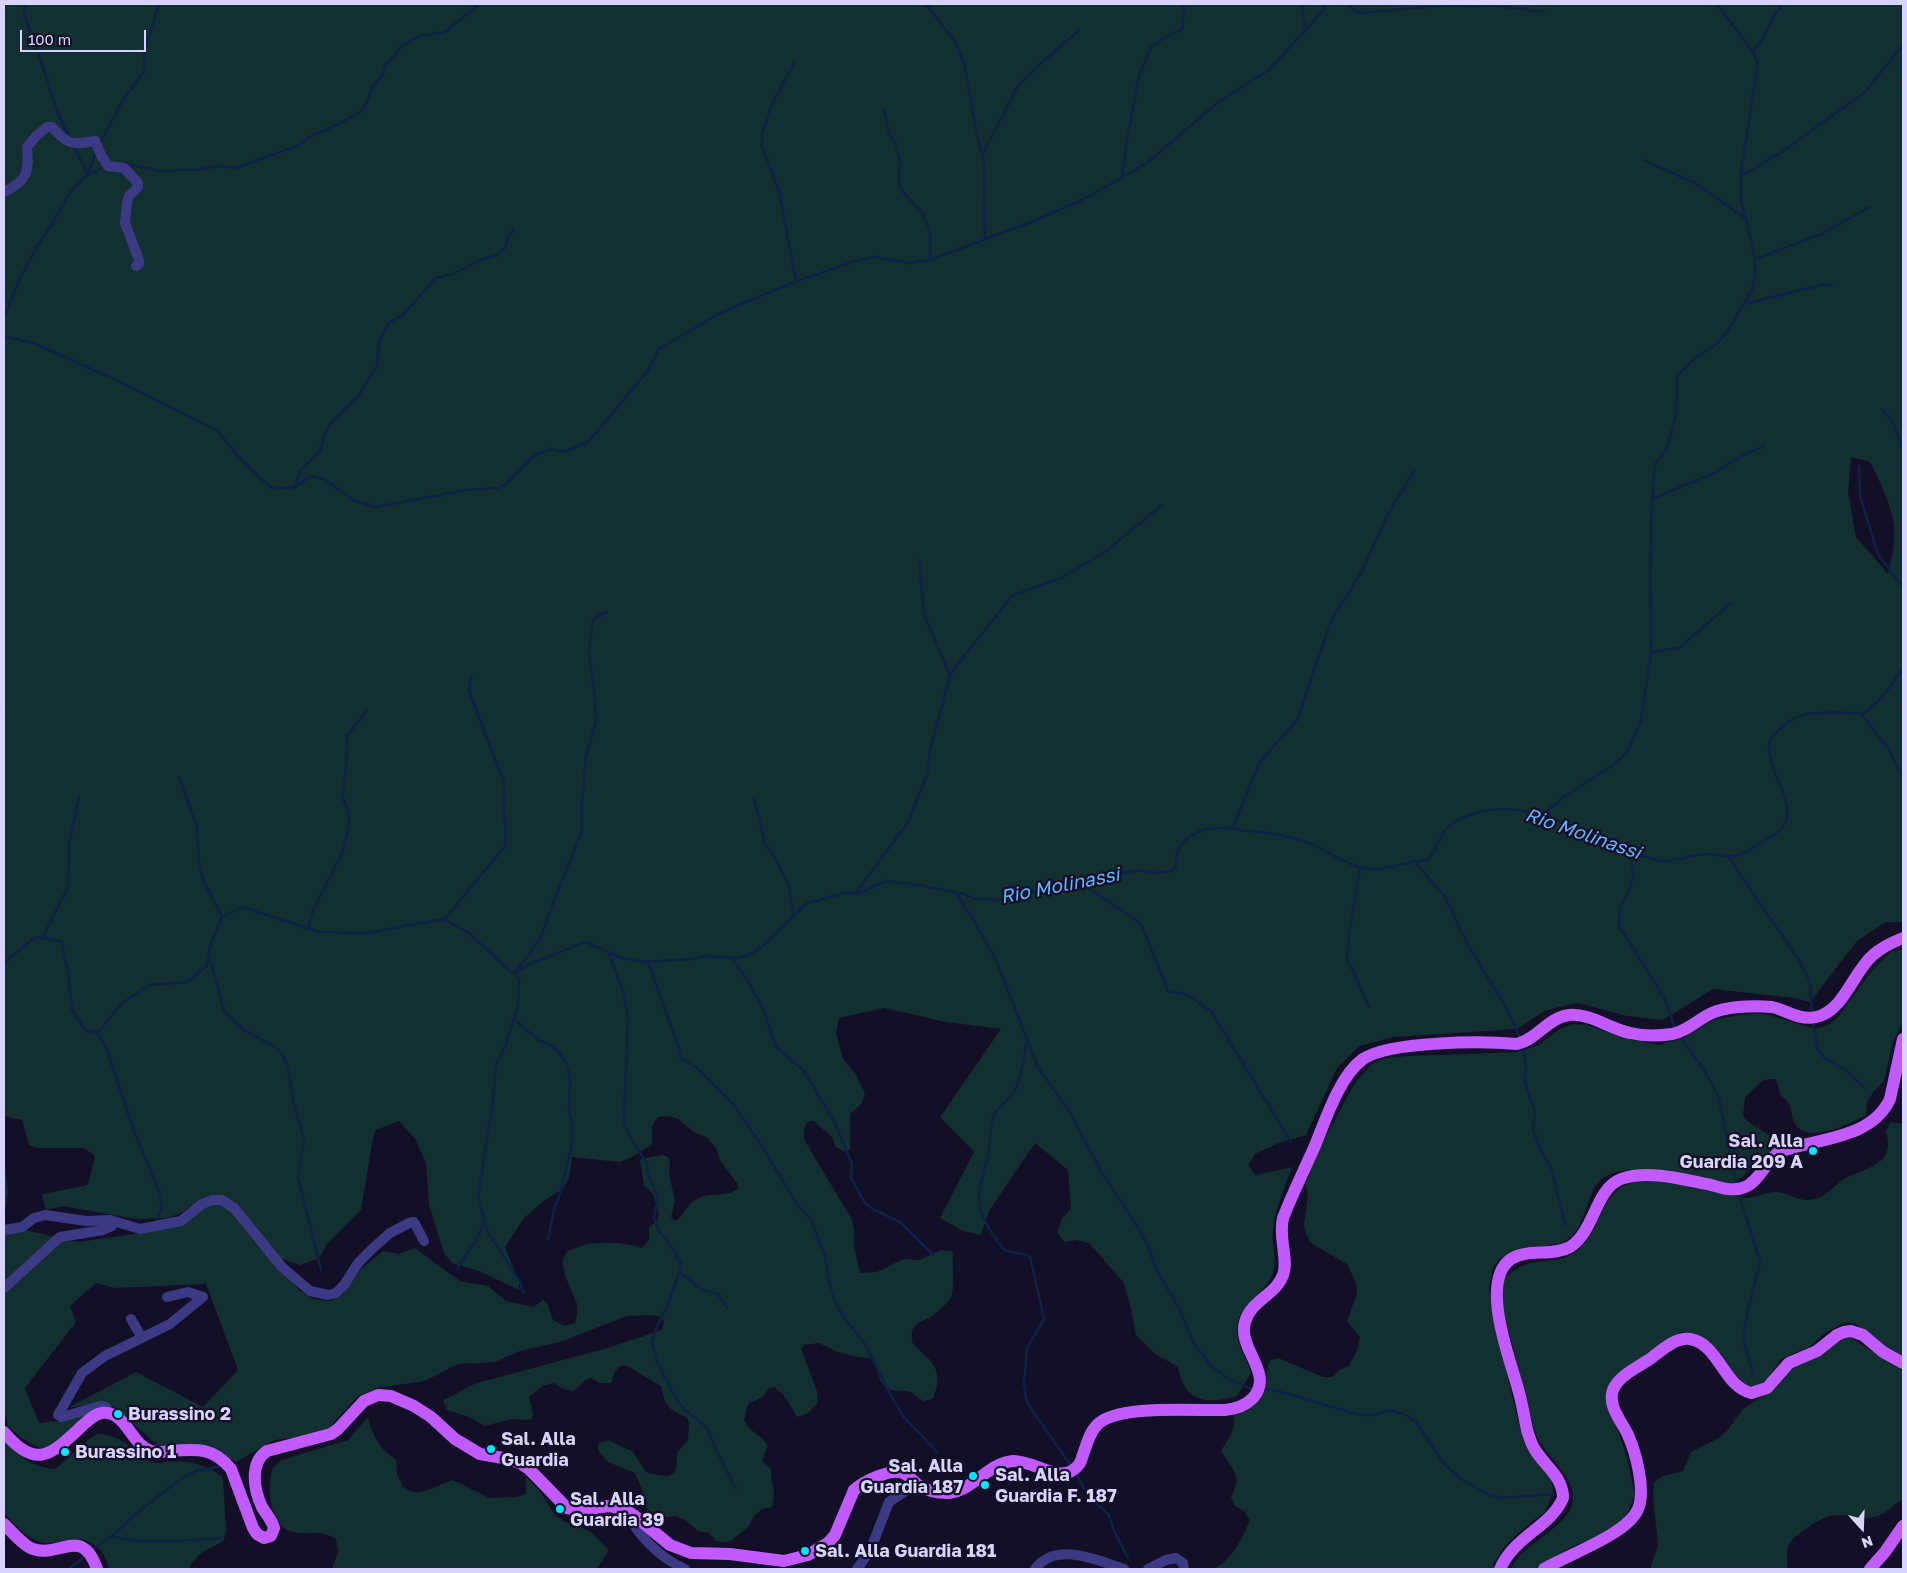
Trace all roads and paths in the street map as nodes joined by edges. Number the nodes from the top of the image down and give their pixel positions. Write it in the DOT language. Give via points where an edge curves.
graph roads {
  1 [pos="4,192"];
  2 [pos="136,266"];
  3 [pos="1903,938"];
  4 [pos="1903,1039"];
  5 [pos="114,1222"];
  6 [pos="4,1230"];
  7 [pos="424,1241"];
  8 [pos="4,1288"];
  9 [pos="167,1297"];
  10 [pos="131,1318"];
  11 [pos="142,1338"];
  12 [pos="1903,1363"];
  13 [pos="109,1413"];
  14 [pos="4,1432"];
  15 [pos="919,1485"];
  16 [pos="626,1510"];
  17 [pos="4,1524"];
  18 [pos="1903,1526"];
  19 [pos="97,1569"];
  20 [pos="685,1569"];
  21 [pos="857,1569"];
  22 [pos="1034,1569"];
  23 [pos="1124,1569"];
  24 [pos="1148,1569"];
  25 [pos="1184,1569"];
  26 [pos="1500,1569"];
  27 [pos="1544,1569"];
  28 [pos="1870,1569"];
  1 -- 2 [label="street" via="23,180 28,169 27,147 47,127 52,127 71,144 95,141 108,166 124,168 138,183 126,202 125,223 139,260"];
  3 -- 15 [label="main road" via="1873,955 1837,1004 1817,1017 1804,1017 1773,1008 1735,1007 1712,1013 1681,1032 1653,1035 1630,1033 1570,1015 1550,1022 1533,1038 1517,1044 1392,1048 1364,1058 1340,1088 1283,1218 1281,1233 1285,1268 1282,1278 1253,1307 1245,1322 1244,1337 1260,1380 1257,1392 1250,1400 1225,1410 1138,1411 1112,1415 1096,1426 1080,1463 1066,1474 1011,1461 961,1490 938,1492"];
  4 -- 26 [label="main road" via="1890,1099 1886,1108 1868,1124 1836,1137 1779,1152 1754,1181 1738,1190 1661,1176 1621,1179 1604,1194 1586,1230 1571,1246 1518,1256 1505,1264 1497,1285 1499,1318 1533,1447 1560,1483 1563,1498 1554,1513 1508,1554"];
  5 -- 6 [label="street" via="39,1216 22,1227"];
  5 -- 7 [label="street" via="140,1229 171,1224 202,1204 222,1200 234,1208 282,1266 310,1291 328,1295 336,1293 358,1263 390,1233 414,1222"];
  5 -- 8 [label="street" via="103,1230 60,1237"];
  9 -- 11 [label="street" via="188,1292 202,1297 170,1324"];
  10 -- 11 [label="street"];
  11 -- 13 [label="street" via="105,1356 82,1373 58,1415 100,1406 106,1407"];
  12 -- 27 [label="main road" via="1863,1335 1844,1332 1817,1351 1789,1363 1767,1388 1751,1393 1737,1385 1700,1343 1684,1339 1670,1345 1623,1378 1612,1391 1613,1406 1635,1454 1641,1500 1635,1515 1621,1528"];
  13 -- 14 [label="main road" via="93,1416 56,1450 38,1456 29,1454"];
  13 -- 16 [label="main road" via="122,1422 148,1451 198,1449 227,1464 235,1475 255,1532 264,1538 271,1536 274,1528 257,1491 255,1470 262,1454 331,1434 364,1401 378,1395 391,1396 414,1406 455,1439 480,1454 520,1463 567,1508 580,1510 608,1506"];
  15 -- 16 [label="main road" via="906,1474 890,1472 860,1485 850,1497 840,1526 828,1543 808,1555 784,1561 680,1550"];
  15 -- 21 [label="street" via="889,1502 870,1551"];
  16 -- 20 [label="street" via="650,1545 667,1560"];
  17 -- 19 [label="main road" via="31,1549 45,1552 71,1545 81,1546 90,1554"];
  18 -- 28 [label="main road"];
  22 -- 23 [label="street" via="1039,1563 1064,1554 1089,1557"];
  24 -- 25 [label="street" via="1171,1558 1180,1560"];
}
